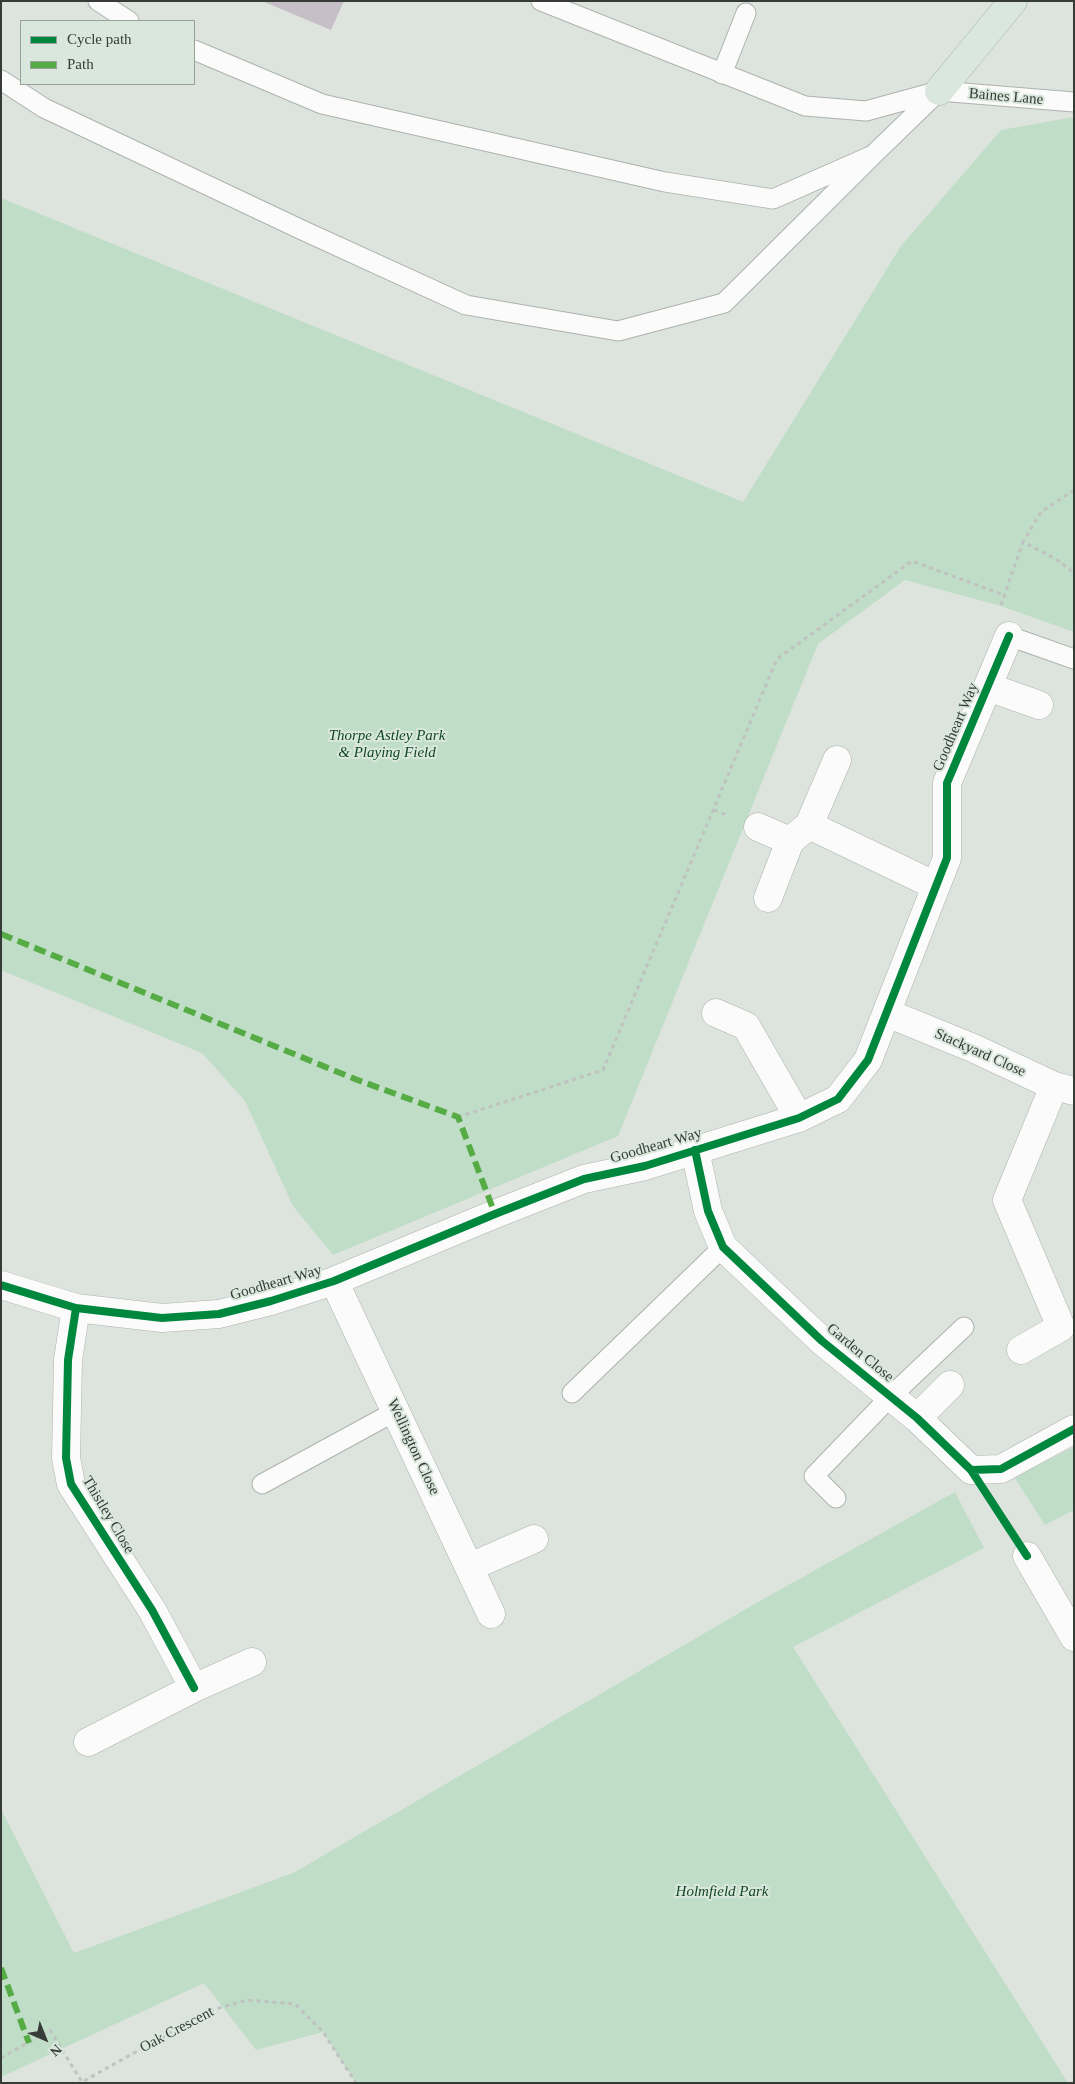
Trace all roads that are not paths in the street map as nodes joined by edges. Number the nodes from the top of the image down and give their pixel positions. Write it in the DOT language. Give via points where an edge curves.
graph roads {
  1 [pos="98,1"];
  2 [pos="541,1"];
  3 [pos="1013,1"];
  4 [pos="746,13"];
  5 [pos="127,20"];
  6 [pos="195,50"];
  7 [pos="722,74"];
  8 [pos="1,80"];
  9 [pos="939,91"];
  10 [pos="1074,102"];
  11 [pos="873,155"];
  12 [pos="1009,636"];
  13 [pos="1074,659"];
  14 [pos="988,687"];
  15 [pos="1039,705"];
  16 [pos="838,760"];
  17 [pos="758,827"];
  18 [pos="799,833"];
  19 [pos="936,886"];
  20 [pos="768,898"];
  21 [pos="716,1013"];
  22 [pos="887,1013"];
  23 [pos="1064,1088"];
  24 [pos="799,1118"];
  25 [pos="695,1150"];
  26 [pos="723,1247"];
  27 [pos="334,1281"];
  28 [pos="1,1285"];
  29 [pos="76,1308"];
  30 [pos="964,1327"];
  31 [pos="1021,1350"];
  32 [pos="950,1385"];
  33 [pos="572,1393"];
  34 [pos="890,1397"];
  35 [pos="396,1411"];
  36 [pos="917,1418"];
  37 [pos="1074,1428"];
  38 [pos="262,1484"];
  39 [pos="836,1498"];
  40 [pos="534,1540"];
  41 [pos="1027,1556"];
  42 [pos="470,1567"];
  43 [pos="491,1614"];
  44 [pos="1074,1637"];
  45 [pos="252,1662"];
  46 [pos="194,1688"];
  47 [pos="88,1742"];
  1 -- 5 [label="lane"];
  2 -- 7 [label="lane, Baines Lane"];
  3 -- 9 [label="highway"];
  4 -- 7 [label="lane"];
  6 -- 11 [label="lane" via="322,104 665,182 773,199"];
  7 -- 9 [label="lane, Baines Lane" via="805,106 866,111"];
  8 -- 11 [label="lane" via="44,108 466,304 618,331 724,303"];
  9 -- 10 [label="lane, Baines Lane"];
  9 -- 11 [label="lane"];
  12 -- 13 [label="lane"];
  12 -- 14 [label="street, Goodheart Way"];
  14 -- 15 [label="street, Goodheart Way"];
  14 -- 19 [label="street, Goodheart Way" via="947,783 947,858"];
  16 -- 18 [label="street"];
  17 -- 18 [label="street"];
  18 -- 19 [label="street"];
  18 -- 20 [label="street"];
  19 -- 22 [label="street, Goodheart Way"];
  21 -- 24 [label="street" via="746,1026"];
  22 -- 23 [label="street, Stackyard Close"];
  22 -- 24 [label="street, Goodheart Way" via="868,1060 838,1099"];
  23 -- 31 [label="street" via="1007,1200 1060,1327"];
  24 -- 25 [label="street, Goodheart Way"];
  25 -- 26 [label="street, Garden Close" via="708,1211"];
  25 -- 27 [label="street, Goodheart Way" via="645,1166 584,1179"];
  26 -- 33 [label="lane"];
  26 -- 34 [label="street, Garden Close" via="822,1341"];
  27 -- 29 [label="street, Goodheart Way" via="219,1314 162,1318"];
  27 -- 35 [label="street, Wellington Close"];
  28 -- 29 [label="street, Goodheart Way"];
  29 -- 46 [label="street, Thistley Close" via="68,1360 66,1458 71,1484 152,1610"];
  30 -- 34 [label="lane"];
  32 -- 36 [label="street"];
  34 -- 36 [label="street, Garden Close"];
  34 -- 39 [label="lane" via="814,1476"];
  35 -- 38 [label="lane"];
  35 -- 42 [label="street, Wellington Close"];
  36 -- 37 [label="street, Garden Close" via="971,1470 1001,1469"];
  40 -- 42 [label="street"];
  41 -- 44 [label="street"];
  42 -- 43 [label="street, Wellington Close"];
  45 -- 46 [label="street"];
  46 -- 47 [label="street"];
}
